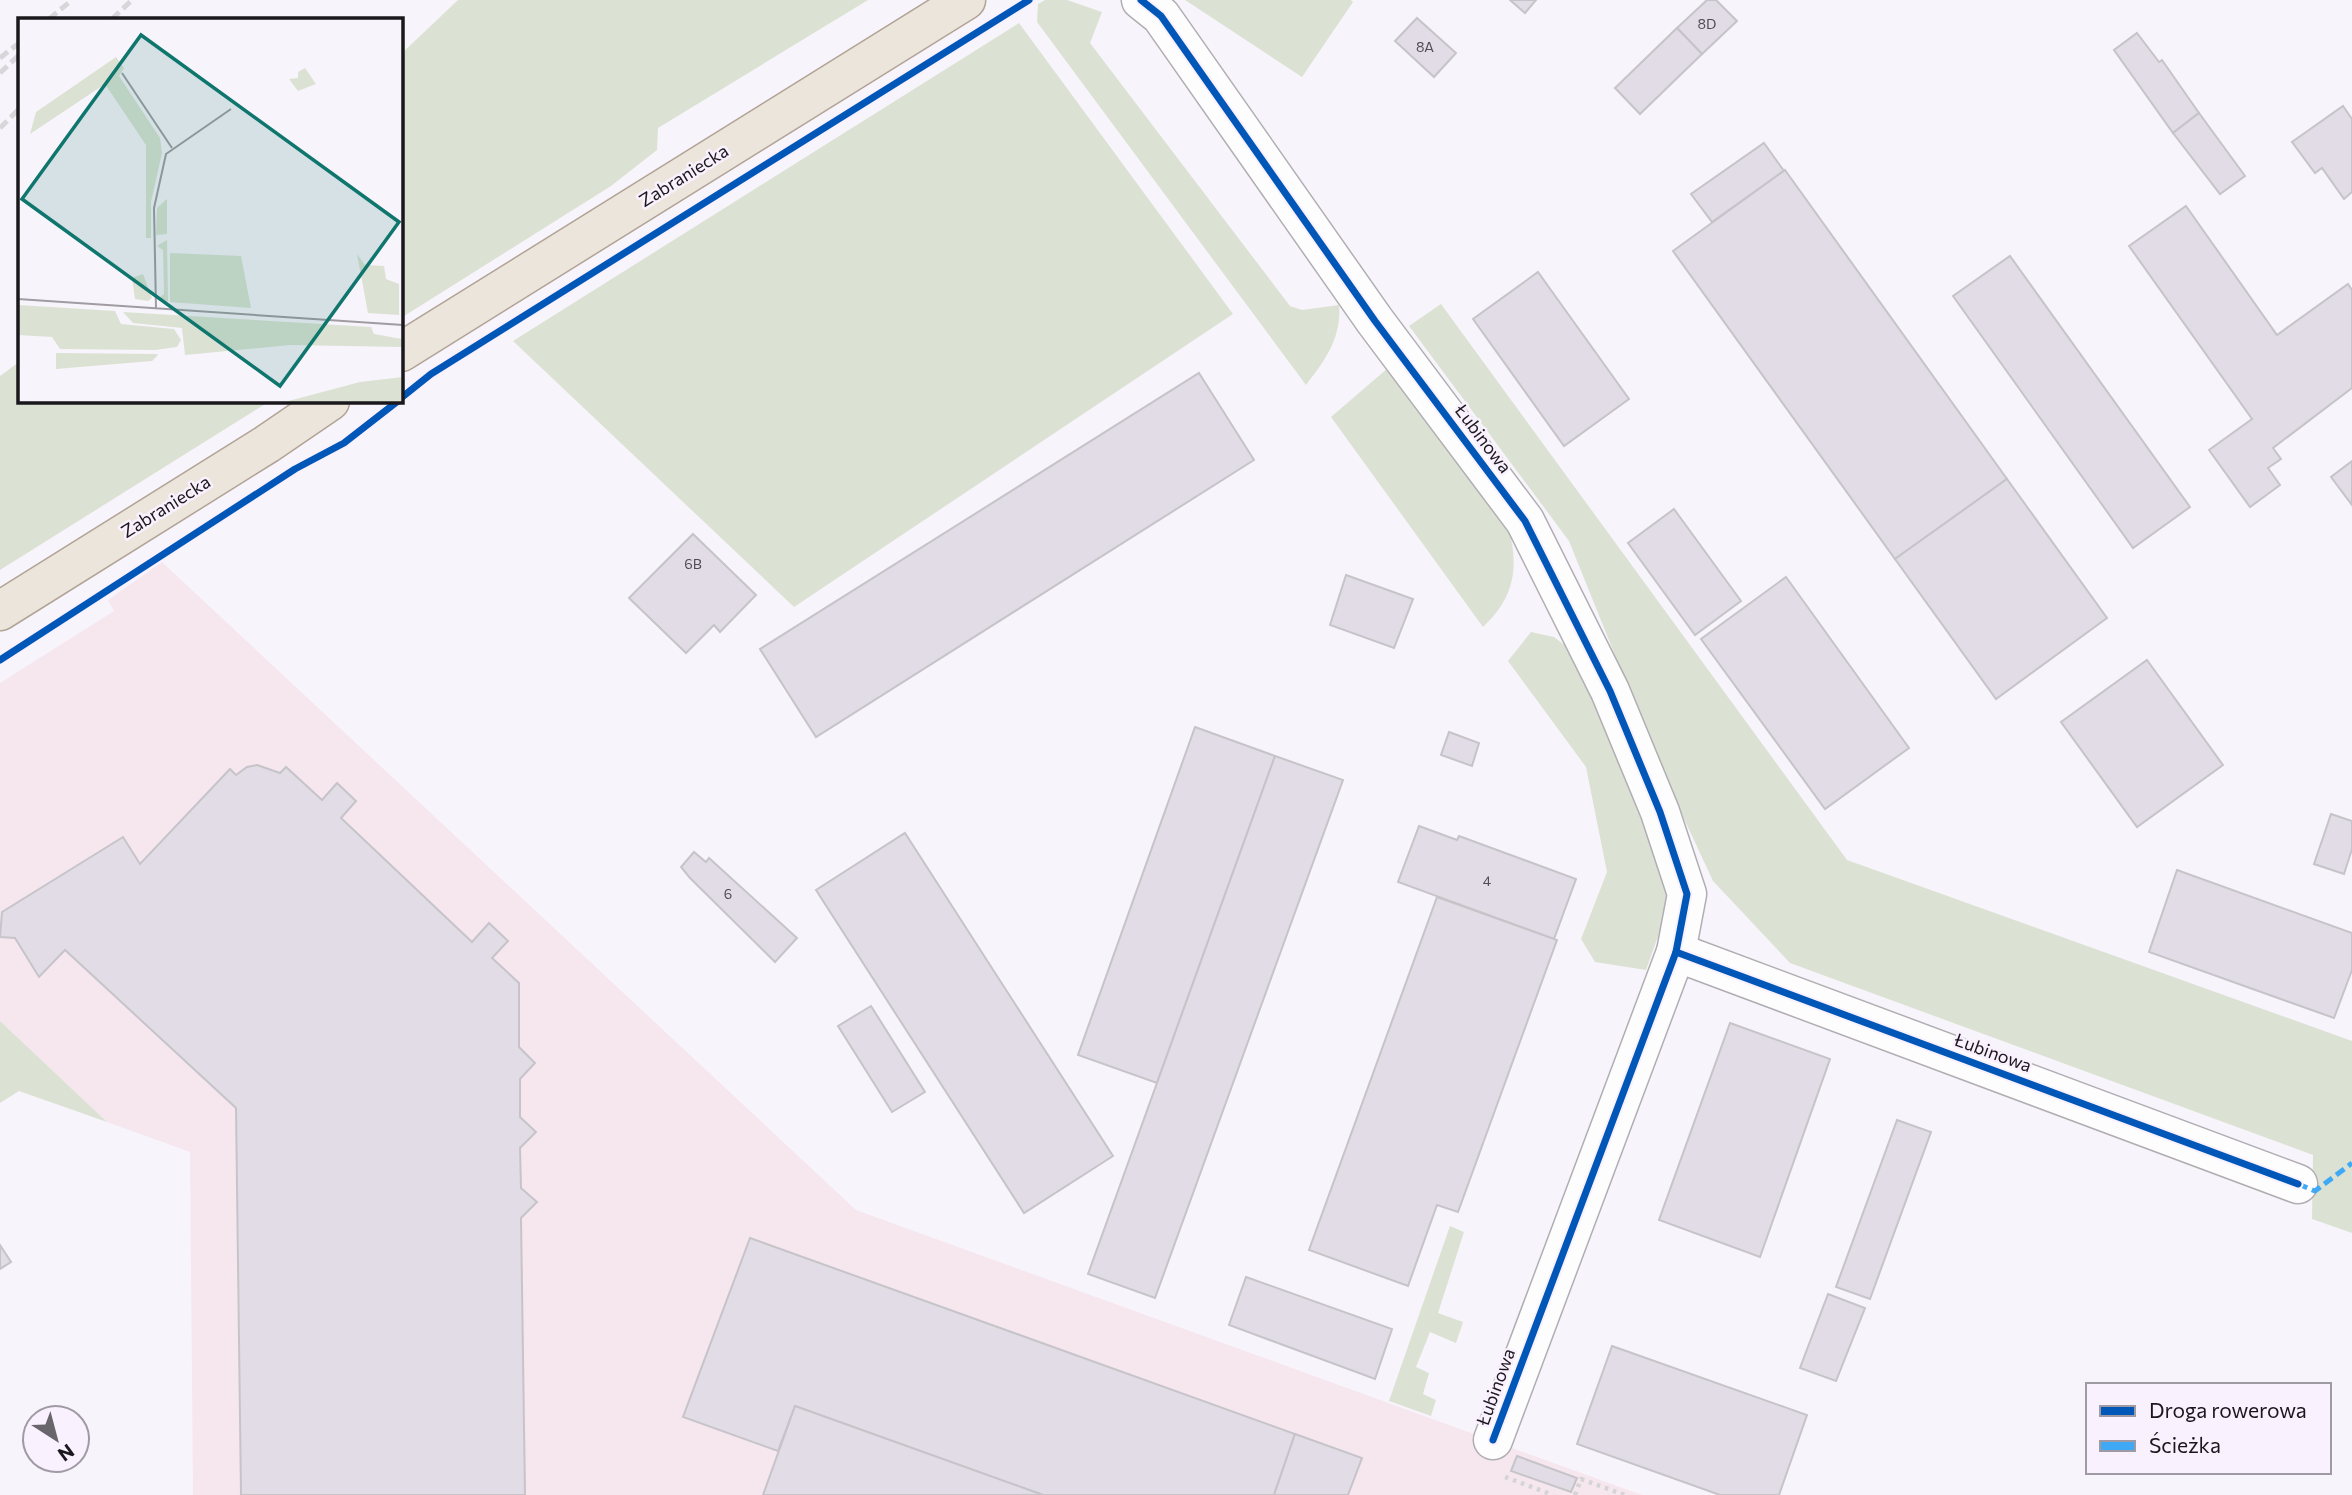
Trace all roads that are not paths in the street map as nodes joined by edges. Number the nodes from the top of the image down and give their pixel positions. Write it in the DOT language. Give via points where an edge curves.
graph roads {
  1 [pos="966,0"];
  2 [pos="1141,0"];
  3 [pos="402,351"];
  4 [pos="329,402"];
  5 [pos="0,611"];
  6 [pos="1676,952"];
  7 [pos="2298,1184"];
  8 [pos="1494,1456"];
  1 -- 3 [label="main road, Zabraniecka"];
  2 -- 6 [label="street, Łubinowa" via="1161,16 1375,321 1525,521 1610,691 1660,812 1687,894"];
  4 -- 5 [label="main road, Zabraniecka"];
  6 -- 7 [label="street, Łubinowa"];
  6 -- 8 [label="street, Łubinowa"];
}
